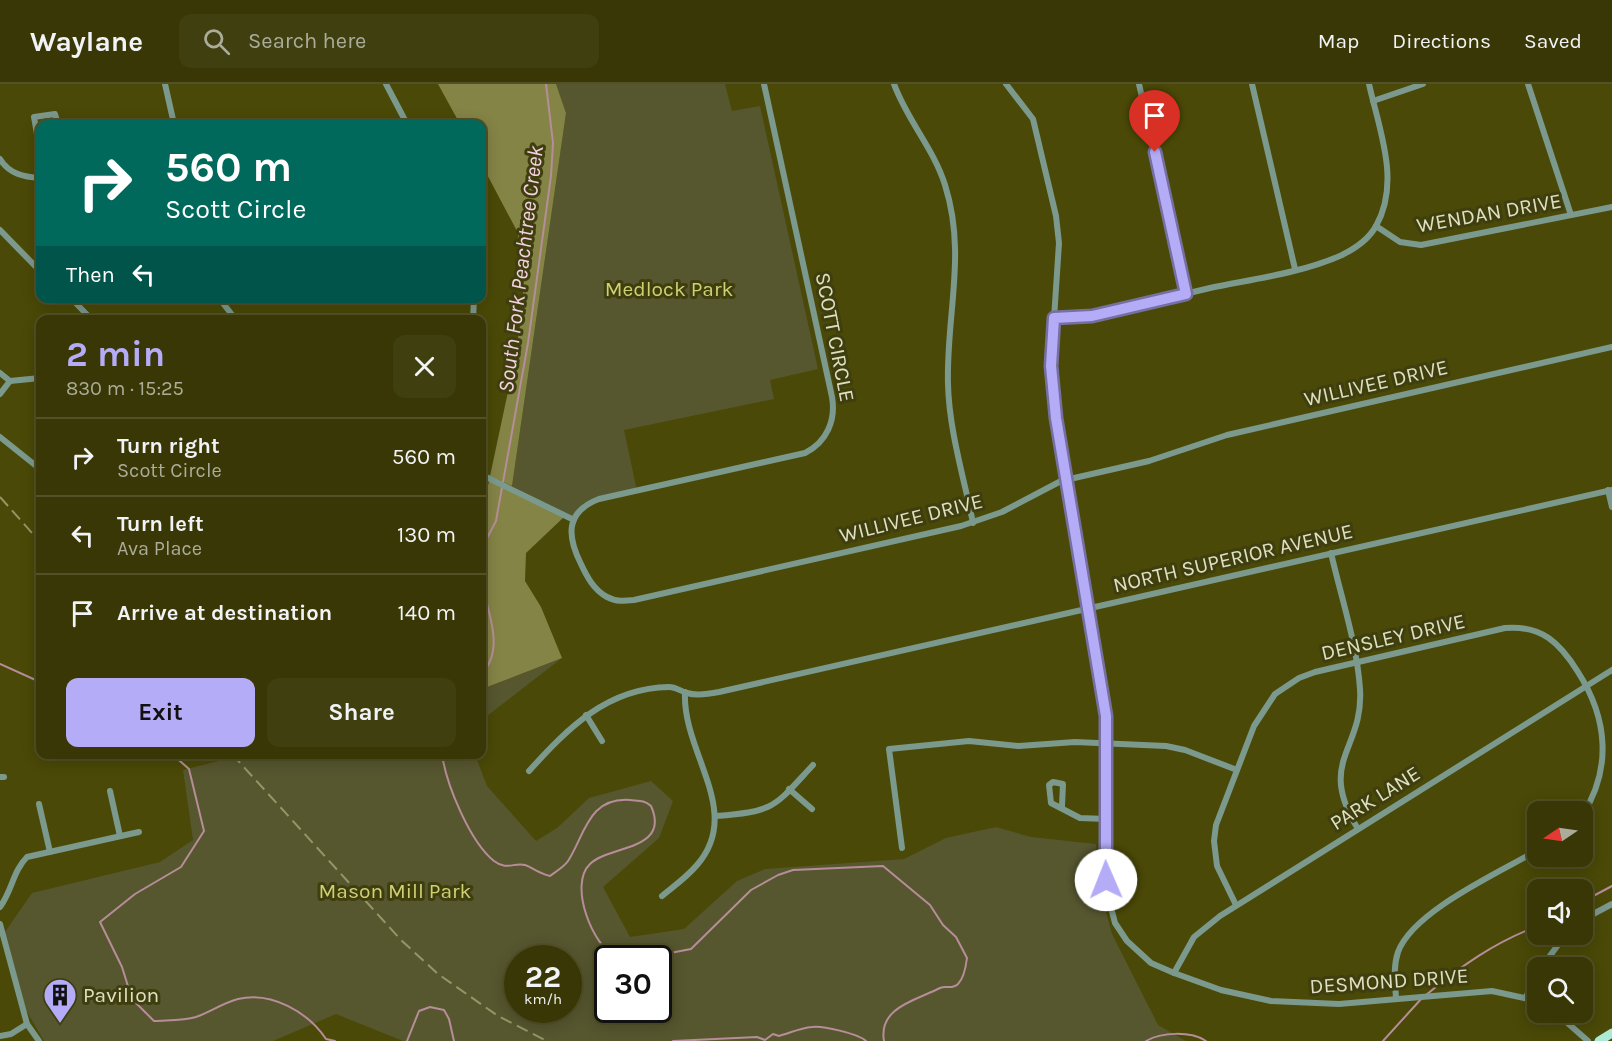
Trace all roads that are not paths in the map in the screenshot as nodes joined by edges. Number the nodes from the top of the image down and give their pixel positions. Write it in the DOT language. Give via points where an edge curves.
graph roads {
  1 [pos="165,84"];
  2 [pos="386,84"];
  3 [pos="764,84"];
  4 [pos="894,84"];
  5 [pos="1006,84"];
  6 [pos="1139,84"];
  7 [pos="1252,84"];
  8 [pos="1369,84"];
  9 [pos="1423,84"];
  10 [pos="1528,84"];
  11 [pos="1373,101"];
  12 [pos="57,120"];
  13 [pos="173,120"];
  14 [pos="405,120"];
  15 [pos="36,128"];
  16 [pos="0,159"];
  17 [pos="36,177"];
  18 [pos="1612,207"];
  19 [pos="1571,215"];
  20 [pos="1376,226"];
  21 [pos="0,230"];
  22 [pos="36,267"];
  23 [pos="1295,269"];
  24 [pos="1186,294"];
  25 [pos="76,303"];
  26 [pos="223,303"];
  27 [pos="87,315"];
  28 [pos="232,315"];
  29 [pos="1054,318"];
  30 [pos="1612,347"];
  31 [pos="0,373"];
  32 [pos="36,378"];
  33 [pos="10,381"];
  34 [pos="0,394"];
  35 [pos="0,437"];
  36 [pos="36,466"];
  37 [pos="486,476"];
  38 [pos="1067,480"];
  39 [pos="1610,490"];
  40 [pos="1612,507"];
  41 [pos="574,520"];
  42 [pos="974,523"];
  43 [pos="1331,553"];
  44 [pos="1090,608"];
  45 [pos="1356,663"];
  46 [pos="1612,670"];
  47 [pos="1586,685"];
  48 [pos="686,692"];
  49 [pos="586,715"];
  50 [pos="602,741"];
  51 [pos="1107,745"];
  52 [pos="813,765"];
  53 [pos="1237,770"];
  54 [pos="529,771"];
  55 [pos="789,789"];
  56 [pos="110,791"];
  57 [pos="1591,801"];
  58 [pos="39,804"];
  59 [pos="1062,806"];
  60 [pos="812,809"];
  61 [pos="716,816"];
  62 [pos="1106,819"];
  63 [pos="1358,829"];
  64 [pos="139,832"];
  65 [pos="120,836"];
  66 [pos="902,848"];
  67 [pos="50,852"];
  68 [pos="1527,856"];
  69 [pos="662,896"];
  70 [pos="1612,904"];
  71 [pos="1236,905"];
  72 [pos="0,908"];
  73 [pos="1593,914"];
  74 [pos="0,924"];
  75 [pos="1174,973"];
  76 [pos="1526,997"];
  77 [pos="1396,998"];
  78 [pos="1568,1023"];
  79 [pos="27,1024"];
  80 [pos="1612,1032"];
  81 [pos="0,1036"];
  82 [pos="39,1041"];
  83 [pos="1588,1041"];
  84 [pos="1599,1041"];
  1 -- 13 [label="street"];
  2 -- 14 [label="street"];
  3 -- 41 [label="street, SCOTT CIRCLE" via="832,397 830,428 805,453 599,500 586,506"];
  4 -- 42 [label="street" via="902,109 945,184 954,226 957,258 948,385"];
  5 -- 29 [label="street, DESMOND DRIVE" via="1035,125 1056,216 1059,243"];
  6 -- 24 [label="street"];
  7 -- 23 [label="street"];
  8 -- 11 [label="street"];
  9 -- 11 [label="street"];
  10 -- 19 [label="street"];
  11 -- 20 [label="street" via="1388,179 1384,207"];
  12 -- 15 [label="street" via="55,114 34,117"];
  16 -- 17 [label="street" via="17,174"];
  18 -- 19 [label="street, WENDAN DRIVE"];
  19 -- 20 [label="street, WENDAN DRIVE" via="1421,245 1404,243"];
  20 -- 23 [label="street" via="1364,241 1345,254"];
  21 -- 22 [label="street"];
  23 -- 24 [label="street"];
  24 -- 29 [label="street" via="1092,316"];
  25 -- 27 [label="street"];
  26 -- 28 [label="street"];
  29 -- 38 [label="street, DESMOND DRIVE" via="1053,392"];
  30 -- 38 [label="street, WILLIVEE DRIVE" via="1252,428 1149,461"];
  31 -- 33 [label="street"];
  32 -- 33 [label="street"];
  33 -- 34 [label="street"];
  35 -- 36 [label="street"];
  37 -- 41 [label="street"];
  38 -- 42 [label="street, WILLIVEE DRIVE"];
  38 -- 44 [label="street, DESMOND DRIVE"];
  39 -- 40 [label="street"];
  39 -- 43 [label="street, NORTH SUPERIOR AVENUE"];
  41 -- 42 [label="street, WILLIVEE DRIVE" via="572,542 588,577 606,596 621,601"];
  43 -- 44 [label="street, NORTH SUPERIOR AVENUE"];
  43 -- 45 [label="street"];
  44 -- 48 [label="street, NORTH SUPERIOR AVENUE" via="719,692"];
  44 -- 51 [label="street, DESMOND DRIVE" via="1105,699"];
  45 -- 47 [label="street, DENSLEY DRIVE" via="1505,628 1520,628 1551,638"];
  45 -- 53 [label="street, DENSLEY DRIVE" via="1306,675 1275,694 1258,717"];
  45 -- 63 [label="street" via="1360,688 1358,716 1340,779 1345,806"];
  46 -- 47 [label="street, PARK LANE"];
  47 -- 57 [label="street, DENSLEY DRIVE" via="1604,723 1607,754"];
  47 -- 63 [label="street, PARK LANE"];
  48 -- 49 [label="street, NORTH SUPERIOR AVENUE" via="670,687 630,694"];
  48 -- 61 [label="street" via="688,730 711,789"];
  49 -- 50 [label="street"];
  49 -- 54 [label="street, NORTH SUPERIOR AVENUE"];
  51 -- 53 [label="street" via="1176,747"];
  51 -- 62 [label="street, DESMOND DRIVE"];
  51 -- 66 [label="street" via="1063,742 1019,746 969,741 889,749"];
  52 -- 55 [label="street"];
  53 -- 71 [label="street, DENSLEY DRIVE" via="1218,818 1214,842 1219,873"];
  55 -- 60 [label="street"];
  55 -- 61 [label="street" via="767,810"];
  56 -- 65 [label="street"];
  58 -- 67 [label="street"];
  59 -- 62 [label="street" via="1080,819"];
  61 -- 69 [label="street" via="702,860"];
  62 -- 75 [label="street, DESMOND DRIVE" via="1106,880 1115,923 1141,956"];
  63 -- 71 [label="street, PARK LANE"];
  64 -- 65 [label="street"];
  65 -- 67 [label="street"];
  67 -- 72 [label="street" via="27,857 18,866 10,893"];
  68 -- 77 [label="street" via="1412,928 1396,964"];
  70 -- 73 [label="street"];
  71 -- 75 [label="street, PARK LANE" via="1194,937"];
  74 -- 79 [label="street"];
  75 -- 77 [label="street, DESMOND DRIVE" via="1247,996 1293,1003 1339,1004"];
  76 -- 77 [label="street, DESMOND DRIVE" via="1492,991"];
  78 -- 83 [label="street"];
  79 -- 81 [label="street"];
  79 -- 82 [label="street"];
  80 -- 84 [label="main road"];
}
